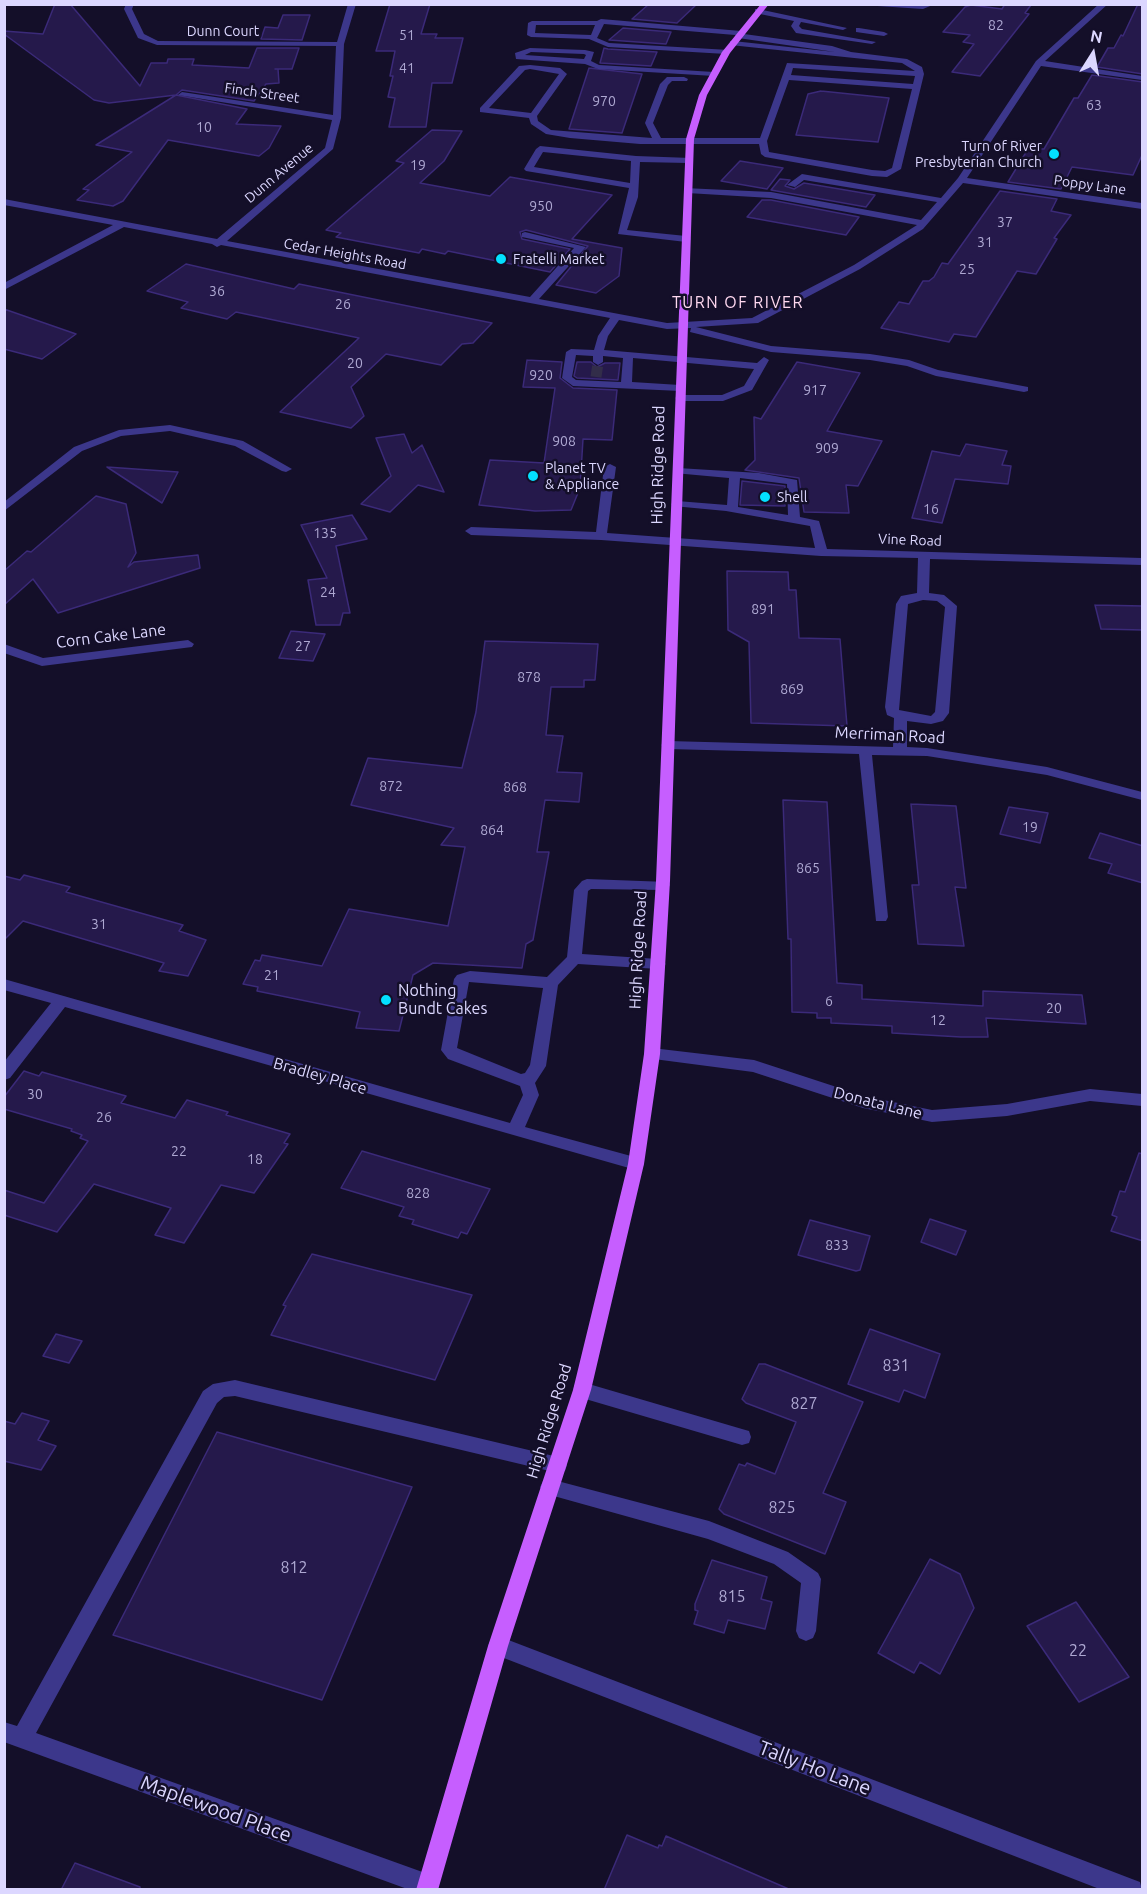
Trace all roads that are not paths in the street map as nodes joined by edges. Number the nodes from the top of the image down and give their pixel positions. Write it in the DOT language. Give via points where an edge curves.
graph roads {
  1 [pos="130,4"];
  2 [pos="352,4"];
  3 [pos="851,4"];
  4 [pos="931,4"];
  5 [pos="1104,4"];
  6 [pos="762,8"];
  7 [pos="802,20"];
  8 [pos="600,23"];
  9 [pos="692,27"];
  10 [pos="594,37"];
  11 [pos="737,37"];
  12 [pos="872,42"];
  13 [pos="340,44"];
  14 [pos="681,49"];
  15 [pos="726,52"];
  16 [pos="862,55"];
  17 [pos="586,62"];
  18 [pos="1039,63"];
  19 [pos="920,74"];
  20 [pos="712,77"];
  21 [pos="786,77"];
  22 [pos="1143,78"];
  23 [pos="916,87"];
  24 [pos="182,95"];
  25 [pos="533,116"];
  26 [pos="337,118"];
  27 [pos="657,139"];
  28 [pos="690,139"];
  29 [pos="763,141"];
  30 [pos="636,159"];
  31 [pos="688,160"];
  32 [pos="962,180"];
  33 [pos="792,185"];
  34 [pos="634,186"];
  35 [pos="687,190"];
  36 [pos="945,201"];
  37 [pos="4,202"];
  38 [pos="1143,206"];
  39 [pos="924,223"];
  40 [pos="121,225"];
  41 [pos="525,235"];
  42 [pos="686,239"];
  43 [pos="217,244"];
  44 [pos="4,287"];
  45 [pos="531,302"];
  46 [pos="616,317"];
  47 [pos="682,327"];
  48 [pos="771,350"];
  49 [pos="628,355"];
  50 [pos="598,358"];
  51 [pos="681,358"];
  52 [pos="760,366"];
  53 [pos="626,385"];
  54 [pos="1024,389"];
  55 [pos="680,393"];
  56 [pos="610,467"];
  57 [pos="286,469"];
  58 [pos="678,471"];
  59 [pos="735,474"];
  60 [pos="677,504"];
  61 [pos="4,508"];
  62 [pos="732,509"];
  63 [pos="794,520"];
  64 [pos="471,531"];
  65 [pos="601,536"];
  66 [pos="677,543"];
  67 [pos="821,552"];
  68 [pos="924,555"];
  69 [pos="1143,561"];
  70 [pos="923,596"];
  71 [pos="188,644"];
  72 [pos="4,648"];
  73 [pos="901,716"];
  74 [pos="668,745"];
  75 [pos="865,751"];
  76 [pos="900,751"];
  77 [pos="1143,796"];
  78 [pos="663,885"];
  79 [pos="881,917"];
  80 [pos="574,959"];
  81 [pos="658,964"];
  82 [pos="551,983"];
  83 [pos="4,984"];
  84 [pos="60,1002"];
  85 [pos="652,1054"];
  86 [pos="4,1074"];
  87 [pos="526,1079"];
  88 [pos="1143,1100"];
  89 [pos="515,1130"];
  90 [pos="636,1164"];
  91 [pos="582,1390"];
  92 [pos="742,1437"];
  93 [pos="558,1465"];
  94 [pos="550,1487"];
  95 [pos="806,1631"];
  96 [pos="498,1646"];
  97 [pos="13,1735"];
  98 [pos="427,1888"];
  99 [pos="1132,1890"];
  1 -- 13 [label="street, Dunn Court" via="128,9 141,36 157,43"];
  2 -- 13 [label="street, Dunn Avenue"];
  3 -- 4 [label="street"];
  5 -- 18 [label="street"];
  6 -- 7 [label="street"];
  6 -- 11 [label="main road, High Ridge Road"];
  7 -- 12 [label="street" via="795,26 799,31"];
  7 -- 12 [label="street" via="810,25 885,34"];
  8 -- 9 [label="street"];
  8 -- 10 [label="street"];
  8 -- 10 [label="street" via="532,22 531,35"];
  9 -- 11 [label="street"];
  9 -- 14 [label="street"];
  10 -- 14 [label="street" via="608,45"];
  11 -- 15 [label="main road, High Ridge Road"];
  11 -- 16 [label="street" via="830,54"];
  12 -- 16 [label="street"];
  13 -- 26 [label="street, Dunn Avenue"];
  14 -- 15 [label="street"];
  15 -- 20 [label="main road, High Ridge Road"];
  16 -- 19 [label="street" via="911,63"];
  17 -- 17 [label="street" via="591,54 585,52 530,50 518,55"];
  17 -- 20 [label="street" via="598,67"];
  18 -- 22 [label="street"];
  18 -- 32 [label="street"];
  19 -- 21 [label="street" via="793,64"];
  19 -- 23 [label="street"];
  20 -- 27 [label="street" via="670,79 664,84 649,123"];
  20 -- 28 [label="main road, High Ridge Road"];
  21 -- 23 [label="street"];
  21 -- 29 [label="street"];
  23 -- 29 [label="street" via="898,165 892,172 873,173 765,154"];
  24 -- 26 [label="street, Finch Street"];
  25 -- 25 [label="street" via="563,74 560,70 522,68 483,110"];
  25 -- 27 [label="street" via="534,122 549,132 640,141"];
  26 -- 43 [label="street, Dunn Avenue" via="329,148"];
  27 -- 28 [label="street"];
  28 -- 29 [label="street"];
  28 -- 31 [label="main road, High Ridge Road"];
  30 -- 31 [label="street"];
  30 -- 34 [label="street"];
  30 -- 34 [label="street" via="540,149 529,169"];
  31 -- 35 [label="main road, High Ridge Road"];
  32 -- 36 [label="street"];
  32 -- 38 [label="street, Poppy Lane"];
  33 -- 36 [label="street" via="802,177"];
  34 -- 42 [label="street" via="621,232"];
  35 -- 39 [label="street" via="771,195"];
  35 -- 42 [label="main road, High Ridge Road"];
  36 -- 39 [label="street"];
  37 -- 40 [label="street, Cedar Heights Road"];
  39 -- 47 [label="street" via="857,267 754,321"];
  40 -- 43 [label="street, Cedar Heights Road"];
  40 -- 44 [label="street"];
  41 -- 45 [label="street" via="581,247"];
  42 -- 47 [label="main road, High Ridge Road"];
  43 -- 45 [label="street, Cedar Heights Road"];
  45 -- 46 [label="street, Cedar Heights Road"];
  46 -- 47 [label="street, Cedar Heights Road"];
  46 -- 50 [label="street" via="603,336"];
  47 -- 48 [label="street"];
  47 -- 51 [label="main road, High Ridge Road"];
  48 -- 52 [label="street"];
  48 -- 54 [label="street" via="880,358"];
  49 -- 50 [label="street"];
  49 -- 51 [label="street"];
  49 -- 53 [label="street"];
  50 -- 53 [label="street" via="571,352 567,378 573,383"];
  51 -- 52 [label="street"];
  51 -- 55 [label="main road, High Ridge Road"];
  52 -- 55 [label="street" via="748,388 723,398"];
  53 -- 55 [label="street"];
  55 -- 58 [label="main road, High Ridge Road"];
  56 -- 65 [label="street"];
  57 -- 61 [label="street" via="239,443 170,428 119,433 78,449"];
  58 -- 59 [label="street"];
  58 -- 60 [label="main road, High Ridge Road"];
  59 -- 62 [label="street"];
  59 -- 63 [label="street" via="793,482"];
  60 -- 62 [label="street"];
  60 -- 66 [label="main road, High Ridge Road"];
  62 -- 63 [label="street"];
  63 -- 67 [label="street" via="814,523"];
  64 -- 65 [label="street, Vine Road"];
  65 -- 66 [label="street, Vine Road"];
  66 -- 67 [label="street, Vine Road"];
  66 -- 74 [label="main road, High Ridge Road"];
  67 -- 68 [label="street, Vine Road"];
  68 -- 69 [label="street, Vine Road"];
  68 -- 70 [label="street"];
  70 -- 73 [label="street" via="905,599 902,604 892,707 892,712"];
  70 -- 73 [label="street" via="940,598 951,606 942,713 931,720"];
  71 -- 72 [label="street, Corn Cake Lane" via="42,662"];
  73 -- 76 [label="street"];
  74 -- 75 [label="street, Merriman Road"];
  74 -- 78 [label="main road, High Ridge Road"];
  75 -- 76 [label="street, Merriman Road"];
  75 -- 79 [label="street"];
  76 -- 77 [label="street, Merriman Road" via="1047,771"];
  78 -- 80 [label="street" via="587,884 581,890"];
  78 -- 81 [label="main road, High Ridge Road"];
  80 -- 81 [label="street"];
  80 -- 82 [label="street"];
  81 -- 85 [label="main road, High Ridge Road"];
  82 -- 87 [label="street" via="538,1066"];
  82 -- 87 [label="street" via="470,976 459,986 449,1050 520,1080"];
  83 -- 84 [label="street, Bradley Place"];
  84 -- 86 [label="street"];
  84 -- 89 [label="street, Bradley Place"];
  85 -- 88 [label="street, Donata Lane" via="754,1066 863,1102 932,1116 1007,1110 1090,1095"];
  85 -- 90 [label="main road, High Ridge Road"];
  87 -- 89 [label="street" via="531,1095"];
  89 -- 90 [label="street, Bradley Place"];
  90 -- 91 [label="main road, High Ridge Road"];
  91 -- 92 [label="street"];
  91 -- 93 [label="main road, High Ridge Road"];
  93 -- 94 [label="main road, High Ridge Road"];
  93 -- 97 [label="street" via="235,1388 220,1390 210,1398"];
  94 -- 95 [label="street" via="710,1530 781,1558 811,1579"];
  94 -- 96 [label="main road, High Ridge Road"];
  96 -- 98 [label="main road, High Ridge Road"];
  96 -- 99 [label="street, Tally Ho Lane"];
  97 -- 98 [label="street, Maplewood Place"];
}
